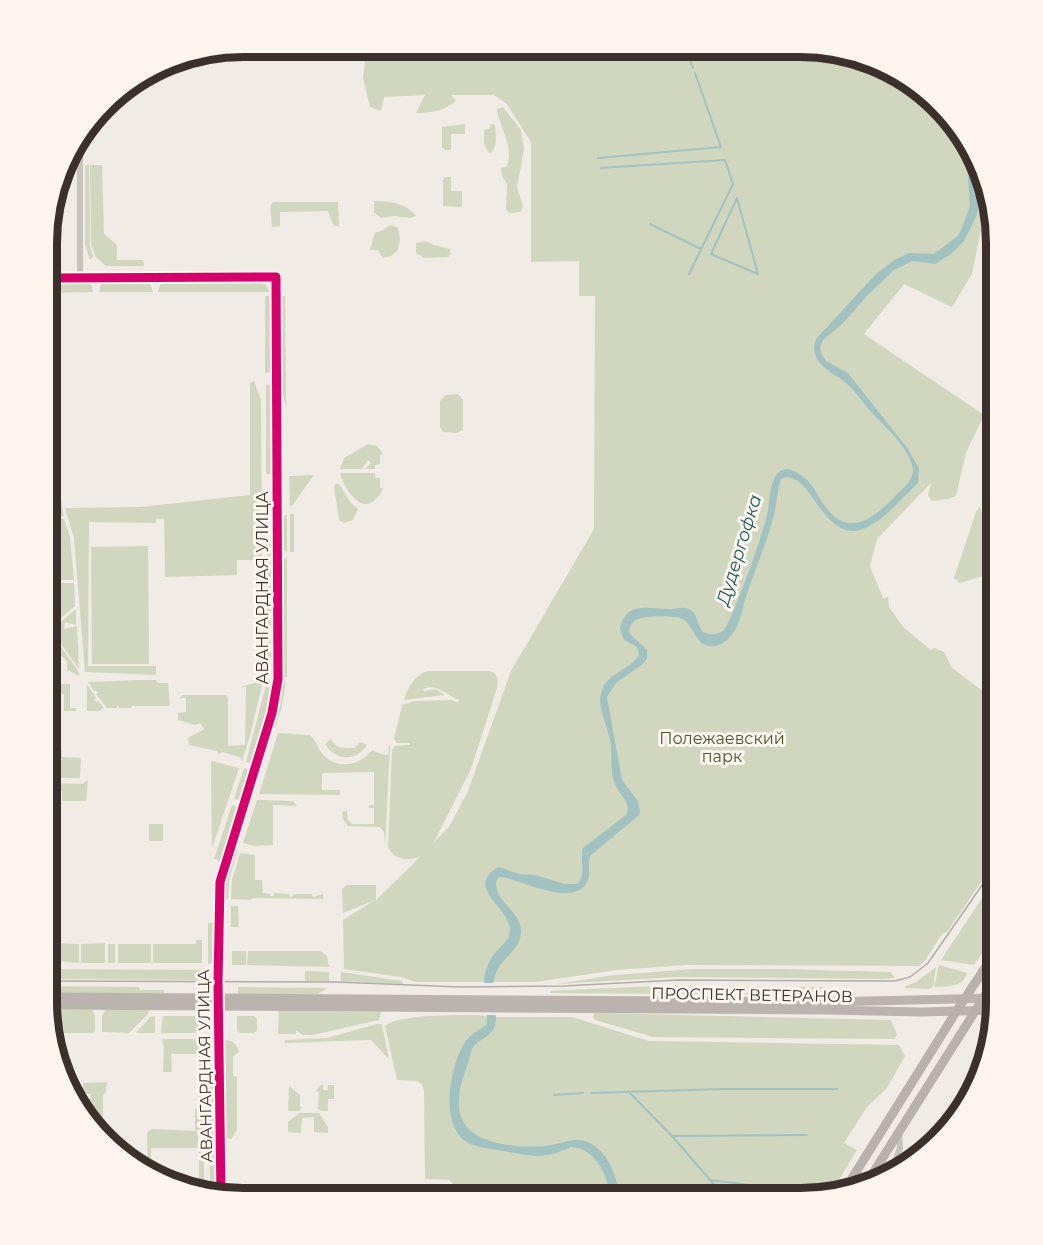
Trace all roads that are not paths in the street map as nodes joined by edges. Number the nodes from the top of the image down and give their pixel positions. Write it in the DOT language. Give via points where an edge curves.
graph roads {
  1 [pos="80,154"];
  2 [pos="57,278"];
  3 [pos="80,278"];
  4 [pos="986,966"];
  5 [pos="986,995"];
  6 [pos="57,997"];
  7 [pos="984,998"];
  8 [pos="964,999"];
  9 [pos="219,1002"];
  10 [pos="508,1004"];
  11 [pos="57,1005"];
  12 [pos="956,1011"];
  13 [pos="977,1011"];
  14 [pos="986,1011"];
  15 [pos="898,1133"];
  16 [pos="895,1161"];
  17 [pos="873,1173"];
  18 [pos="850,1181"];
  19 [pos="221,1186"];
  1 -- 3 [label="street"];
  2 -- 3 [label="street"];
  3 -- 9 [label="street, АВАНГАРДНАЯ УЛИЦА" via="276,277 278,679 272,713 220,882"];
  4 -- 8 [label="main road"];
  5 -- 7 [label="main road"];
  6 -- 9 [label="main road"];
  7 -- 8 [label="main road, ПРОСПЕКТ ВЕТЕРАНОВ"];
  7 -- 13 [label="main road"];
  8 -- 10 [label="main road, ПРОСПЕКТ ВЕТЕРАНОВ"];
  8 -- 12 [label="main road"];
  9 -- 10 [label="main road"];
  9 -- 11 [label="main road"];
  9 -- 19 [label="street, АВАНГАРДНАЯ УЛИЦА"];
  10 -- 12 [label="main road, ПРОСПЕКТ ВЕТЕРАНОВ"];
  12 -- 13 [label="main road, ПРОСПЕКТ ВЕТЕРАНОВ"];
  12 -- 18 [label="main road"];
  13 -- 14 [label="main road, ПРОСПЕКТ ВЕТЕРАНОВ"];
  13 -- 15 [label="main road"];
  15 -- 16 [label="street" via="900,1148"];
  15 -- 17 [label="main road"];
}
